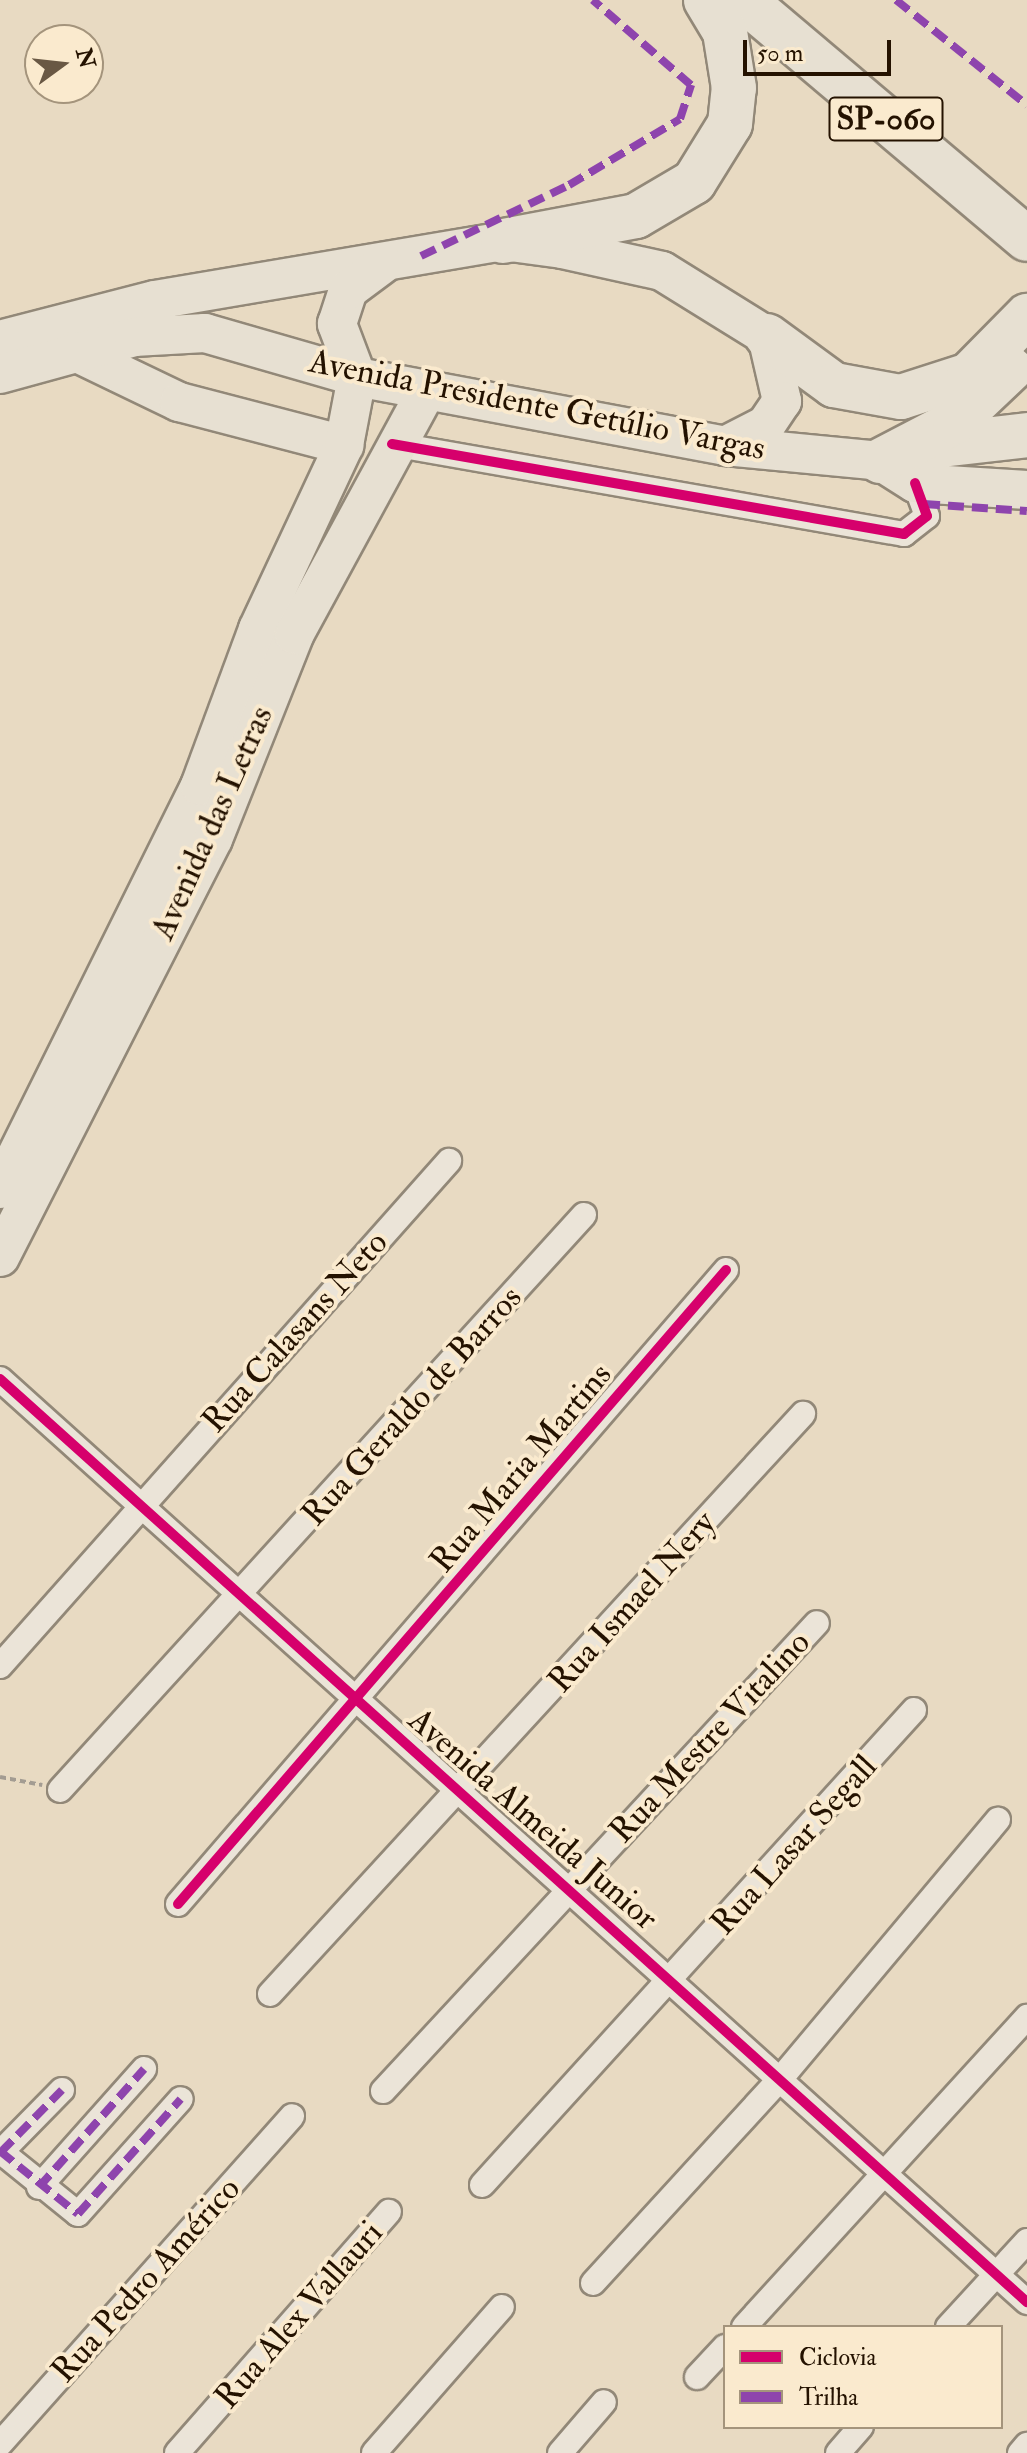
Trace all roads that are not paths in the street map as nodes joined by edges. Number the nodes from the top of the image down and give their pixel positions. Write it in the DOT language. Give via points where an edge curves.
graph roads {
  1 [pos="706,0"];
  2 [pos="744,0"];
  3 [pos="787,0"];
  4 [pos="1027,201"];
  5 [pos="1027,239"];
  6 [pos="503,241"];
  7 [pos="385,263"];
  8 [pos="1027,316"];
  9 [pos="767,336"];
  10 [pos="0,340"];
  11 [pos="1027,349"];
  12 [pos="73,351"];
  13 [pos="0,374"];
  14 [pos="357,377"];
  15 [pos="427,390"];
  16 [pos="1027,435"];
  17 [pos="392,444"];
  18 [pos="344,445"];
  19 [pos="725,446"];
  20 [pos="901,464"];
  21 [pos="1027,490"];
  22 [pos="449,1161"];
  23 [pos="0,1189"];
  24 [pos="584,1215"];
  25 [pos="0,1257"];
  26 [pos="726,1270"];
  27 [pos="0,1379"];
  28 [pos="803,1414"];
  29 [pos="140,1504"];
  30 [pos="241,1597"];
  31 [pos="817,1623"];
  32 [pos="0,1666"];
  33 [pos="356,1699"];
  34 [pos="914,1710"];
  35 [pos="460,1789"];
  36 [pos="60,1790"];
  37 [pos="998,1820"];
  38 [pos="570,1886"];
  39 [pos="178,1904"];
  40 [pos="674,1981"];
  41 [pos="270,1994"];
  42 [pos="1027,2017"];
  43 [pos="144,2069"];
  44 [pos="782,2077"];
  45 [pos="62,2090"];
  46 [pos="383,2091"];
  47 [pos="181,2099"];
  48 [pos="292,2116"];
  49 [pos="1,2151"];
  50 [pos="891,2174"];
  51 [pos="482,2185"];
  52 [pos="39,2187"];
  53 [pos="389,2212"];
  54 [pos="1027,2241"];
  55 [pos="995,2273"];
  56 [pos="593,2283"];
  57 [pos="1027,2302"];
  58 [pos="502,2307"];
  59 [pos="746,2325"];
  60 [pos="950,2325"];
  61 [pos="723,2349"];
  62 [pos="697,2377"];
  63 [pos="604,2402"];
  64 [pos="859,2429"];
  65 [pos="0,2444"];
  66 [pos="1027,2445"];
  67 [pos="177,2453"];
  68 [pos="374,2453"];
  69 [pos="560,2453"];
  70 [pos="838,2453"];
  71 [pos="1020,2453"];
  1 -- 6 [label="highway" via="725,32 734,88 730,124 701,173 636,216"];
  2 -- 5 [label="highway, SP-060"];
  3 -- 4 [label="highway, SP-060"];
  6 -- 7 [label="main road"];
  6 -- 9 [label="main road" via="662,271"];
  7 -- 10 [label="main road" via="155,300"];
  7 -- 14 [label="main road" via="356,281 339,312 338,332"];
  8 -- 9 [label="highway" via="969,375 901,397 834,385"];
  9 -- 19 [label="main road" via="782,401 766,425"];
  11 -- 20 [label="highway" via="955,422"];
  12 -- 13 [label="main road, Avenida Presidente Getúlio Vargas"];
  12 -- 14 [label="main road, Avenida Presidente Getúlio Vargas" via="164,333 205,333"];
  12 -- 18 [label="main road" via="166,398"];
  14 -- 15 [label="main road, Avenida Presidente Getúlio Vargas"];
  14 -- 18 [label="main road, Avenida das Letras"];
  15 -- 17 [label="main road, Avenida das Letras"];
  15 -- 19 [label="main road, Avenida Presidente Getúlio Vargas"];
  16 -- 20 [label="highway"];
  17 -- 20 [label="street" via="904,534 927,516"];
  17 -- 25 [label="main road, Avenida das Letras" via="287,648 213,839"];
  18 -- 23 [label="main road, Avenida das Letras" via="258,629 174,844"];
  19 -- 20 [label="main road, Avenida Presidente Getúlio Vargas"];
  20 -- 21 [label="main road, Avenida Presidente Getúlio Vargas"];
  22 -- 29 [label="street, Rua Calasans Neto"];
  24 -- 30 [label="street, Rua Geraldo de Barros"];
  26 -- 33 [label="street, Rua Maria Martins"];
  27 -- 29 [label="street, Avenida Almeida Junior"];
  28 -- 35 [label="street, Rua Ismael Nery"];
  29 -- 30 [label="street, Avenida Almeida Junior"];
  29 -- 32 [label="street, Rua Calasans Neto"];
  30 -- 33 [label="street, Avenida Almeida Junior"];
  30 -- 36 [label="street, Rua Geraldo de Barros"];
  31 -- 38 [label="street, Rua Mestre Vitalino"];
  33 -- 35 [label="street, Avenida Almeida Junior"];
  33 -- 39 [label="street, Rua Maria Martins"];
  34 -- 40 [label="street, Rua Lasar Segall"];
  35 -- 38 [label="street, Avenida Almeida Junior"];
  35 -- 41 [label="street, Rua Ismael Nery"];
  37 -- 44 [label="street"];
  38 -- 40 [label="street, Avenida Almeida Junior"];
  38 -- 46 [label="street, Rua Mestre Vitalino"];
  40 -- 44 [label="street, Avenida Almeida Junior"];
  40 -- 51 [label="street, Rua Lasar Segall"];
  42 -- 50 [label="street"];
  43 -- 52 [label="street"];
  44 -- 50 [label="street, Avenida Almeida Junior"];
  44 -- 56 [label="street"];
  45 -- 49 [label="street"];
  47 -- 52 [label="street" via="83,2212 67,2212"];
  48 -- 65 [label="street, Rua Pedro Américo"];
  49 -- 52 [label="street"];
  50 -- 55 [label="street, Avenida Almeida Junior"];
  50 -- 59 [label="street"];
  53 -- 67 [label="street, Rua Alex Vallauri"];
  54 -- 55 [label="street"];
  55 -- 57 [label="street, Avenida Almeida Junior"];
  55 -- 60 [label="street"];
  58 -- 68 [label="street"];
  61 -- 62 [label="street"];
  63 -- 69 [label="street"];
  64 -- 70 [label="street"];
  66 -- 71 [label="street"];
}
